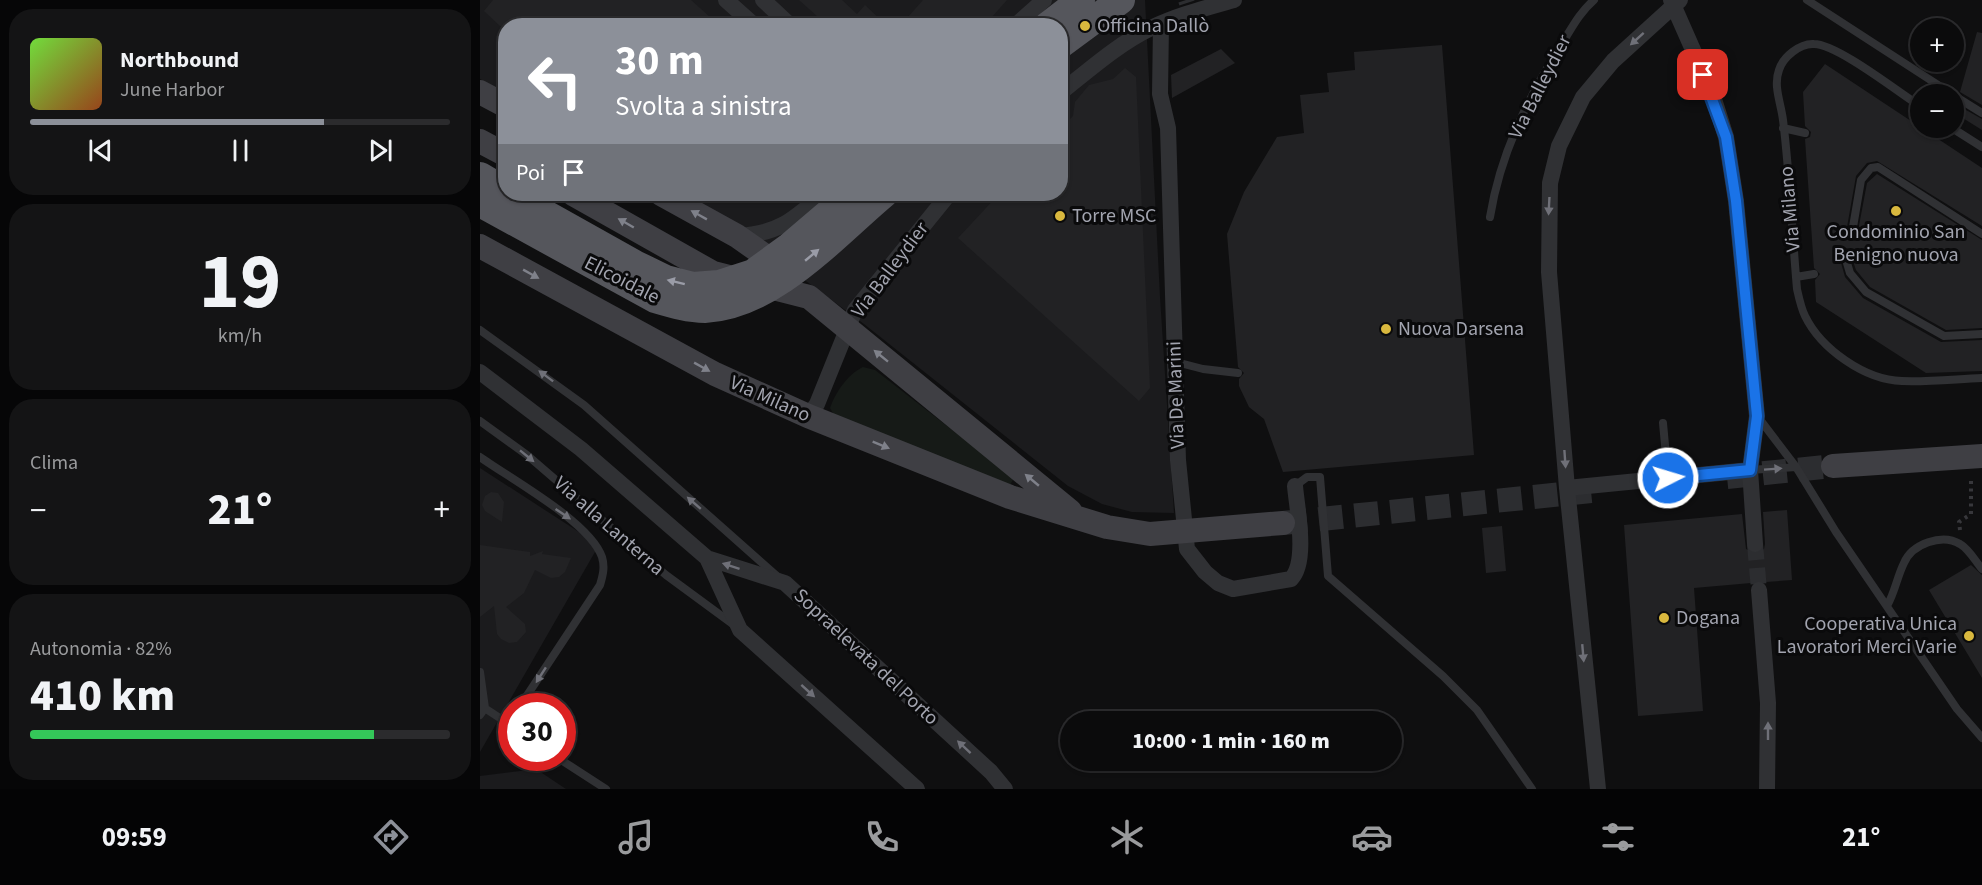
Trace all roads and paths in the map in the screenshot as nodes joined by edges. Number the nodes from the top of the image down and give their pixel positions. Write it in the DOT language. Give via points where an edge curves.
graph roads {
  1 [pos="726,0"];
  2 [pos="762,0"];
  3 [pos="1044,0"];
  4 [pos="1081,0"];
  5 [pos="1098,0"];
  6 [pos="1121,0"];
  7 [pos="1234,0"];
  8 [pos="1594,0"];
  9 [pos="1671,0"];
  10 [pos="1680,0"];
  11 [pos="1807,0"];
  12 [pos="746,18"];
  13 [pos="782,18"];
  14 [pos="1024,18"];
  15 [pos="1057,18"];
  16 [pos="1161,24"];
  17 [pos="1068,38"];
  18 [pos="1936,84"];
  19 [pos="1068,87"];
  20 [pos="480,92"];
  21 [pos="1910,99"];
  22 [pos="498,102"];
  23 [pos="1964,102"];
  24 [pos="1982,113"];
  25 [pos="1783,128"];
  26 [pos="1805,133"];
  27 [pos="1964,136"];
  28 [pos="480,141"];
  29 [pos="1982,147"];
  30 [pos="498,151"];
  31 [pos="480,176"];
  32 [pos="498,186"];
  33 [pos="522,201"];
  34 [pos="585,201"];
  35 [pos="674,201"];
  36 [pos="815,201"];
  37 [pos="843,201"];
  38 [pos="876,201"];
  39 [pos="943,201"];
  40 [pos="480,203"];
  41 [pos="1490,217"];
  42 [pos="1853,227"];
  43 [pos="1982,234"];
  44 [pos="737,236"];
  45 [pos="480,246"];
  46 [pos="1844,253"];
  47 [pos="764,255"];
  48 [pos="1814,274"];
  49 [pos="1796,277"];
  50 [pos="847,329"];
  51 [pos="480,330"];
  52 [pos="1982,334"];
  53 [pos="1176,362"];
  54 [pos="480,372"];
  55 [pos="1238,373"];
  56 [pos="1982,378"];
  57 [pos="808,416"];
  58 [pos="1757,416"];
  59 [pos="480,421"];
  60 [pos="1663,423"];
  61 [pos="1982,456"];
  62 [pos="480,457"];
  63 [pos="1833,466"];
  64 [pos="1796,467"];
  65 [pos="1750,470"];
  66 [pos="1668,478"];
  67 [pos="1971,480"];
  68 [pos="1295,486"];
  69 [pos="1567,488"];
  70 [pos="1077,517"];
  71 [pos="1282,523"];
  72 [pos="1960,530"];
  73 [pos="1755,544"];
  74 [pos="707,558"];
  75 [pos="1982,569"];
  76 [pos="785,583"];
  77 [pos="1759,590"];
  78 [pos="1887,606"];
  79 [pos="740,630"];
  80 [pos="480,672"];
  81 [pos="529,693"];
  82 [pos="482,709"];
  83 [pos="498,717"];
  84 [pos="1982,738"];
  85 [pos="576,770"];
  86 [pos="606,789"];
  87 [pos="917,789"];
  88 [pos="1005,789"];
  89 [pos="1532,789"];
  90 [pos="1598,789"];
  91 [pos="1767,789"];
  1 -- 12 [label="street"];
  2 -- 13 [label="street"];
  3 -- 14 [label="street"];
  4 -- 15 [label="highway"];
  5 -- 17 [label="highway"];
  6 -- 17 [label="highway"];
  7 -- 16 [label="street" via="1189,8"];
  8 -- 41 [label="lane, Via Balleydier" via="1579,14 1520,118"];
  9 -- 58 [label="street" via="1712,93 1726,137"];
  10 -- 69 [label="street, one-way" via="1613,61 1583,98 1559,146 1550,183 1549,272"];
  11 -- 18 [label="lane"];
  16 -- 19 [label="street" via="1120,46"];
  16 -- 53 [label="street, Via De Marini" via="1160,94 1168,128"];
  20 -- 22 [label="main road"];
  21 -- 25 [label="lane, Via Milano" via="1835,50 1814,44 1801,46 1779,69 1776,85"];
  23 -- 24 [label="lane"];
  25 -- 26 [label="lane"];
  25 -- 49 [label="lane, Via Milano"];
  27 -- 29 [label="lane"];
  28 -- 30 [label="main road"];
  31 -- 32 [label="highway"];
  37 -- 33 [label="highway, Elicoidale, one-way" via="753,273 719,284 693,286 666,279 635,264"];
  50 -- 34 [label="main road, Via Milano, one-way" via="809,297 713,273"];
  44 -- 35 [label="main road, one-way"];
  36 -- 44 [label="street" via="776,230"];
  40 -- 38 [label="highway, Elicoidale, one-way" via="655,299 704,309 744,301 783,279"];
  39 -- 50 [label="street, Via Balleydier" via="855,310"];
  42 -- 43 [label="lane" via="1861,180 1871,168 1878,167"];
  44 -- 47 [label="main road"];
  45 -- 57 [label="main road, Via Milano, one-way" via="715,374"];
  46 -- 52 [label="lane" via="1850,273 1876,297 1944,336"];
  48 -- 49 [label="lane"];
  49 -- 56 [label="lane, Via Milano" via="1804,316 1819,337 1868,372 1901,381"];
  50 -- 57 [label="street, Via Balleydier" via="817,404"];
  70 -- 50 [label="main road, Via Milano, one-way"];
  76 -- 51 [label="lane, one-way" via="584,405"];
  53 -- 55 [label="lane"];
  53 -- 68 [label="street, Via De Marini" via="1181,509 1187,549 1205,572 1233,589 1291,579 1301,560"];
  54 -- 74 [label="street, Sopraelevata del Porto" via="581,449"];
  57 -- 70 [label="main road, Via Milano, one-way" via="1010,497"];
  58 -- 64 [label="lane"];
  58 -- 65 [label="street"];
  59 -- 79 [label="lane, Via alla Lanterna, one-way" via="526,455 666,575"];
  60 -- 66 [label="lane"];
  61 -- 63 [label="main road"];
  62 -- 81 [label="lane, one-way" via="573,521 591,539 604,564 600,585"];
  65 -- 64 [label="lane, one-way"];
  64 -- 78 [label="lane"];
  65 -- 66 [label="street"];
  65 -- 73 [label="street"];
  66 -- 69 [label="street"];
  67 -- 72 [label="path" via="1971,514 1959,522"];
  68 -- 89 [label="lane" via="1307,477 1320,477 1328,576 1477,710"];
  69 -- 90 [label="street, one-way"];
  70 -- 71 [label="main road, Via Milano" via="1150,534"];
  76 -- 74 [label="street, Sopraelevata del Porto, one-way"];
  74 -- 79 [label="street, Sopraelevata del Porto"];
  75 -- 78 [label="lane" via="1961,544 1948,540 1927,542 1914,549 1904,562"];
  88 -- 76 [label="street, Sopraelevata del Porto, one-way"];
  91 -- 77 [label="street, one-way" via="1768,703"];
  78 -- 84 [label="lane"];
  79 -- 87 [label="street, Sopraelevata del Porto, one-way"];
  80 -- 82 [label="lane"];
  82 -- 83 [label="lane"];
  85 -- 86 [label="lane"];
}
